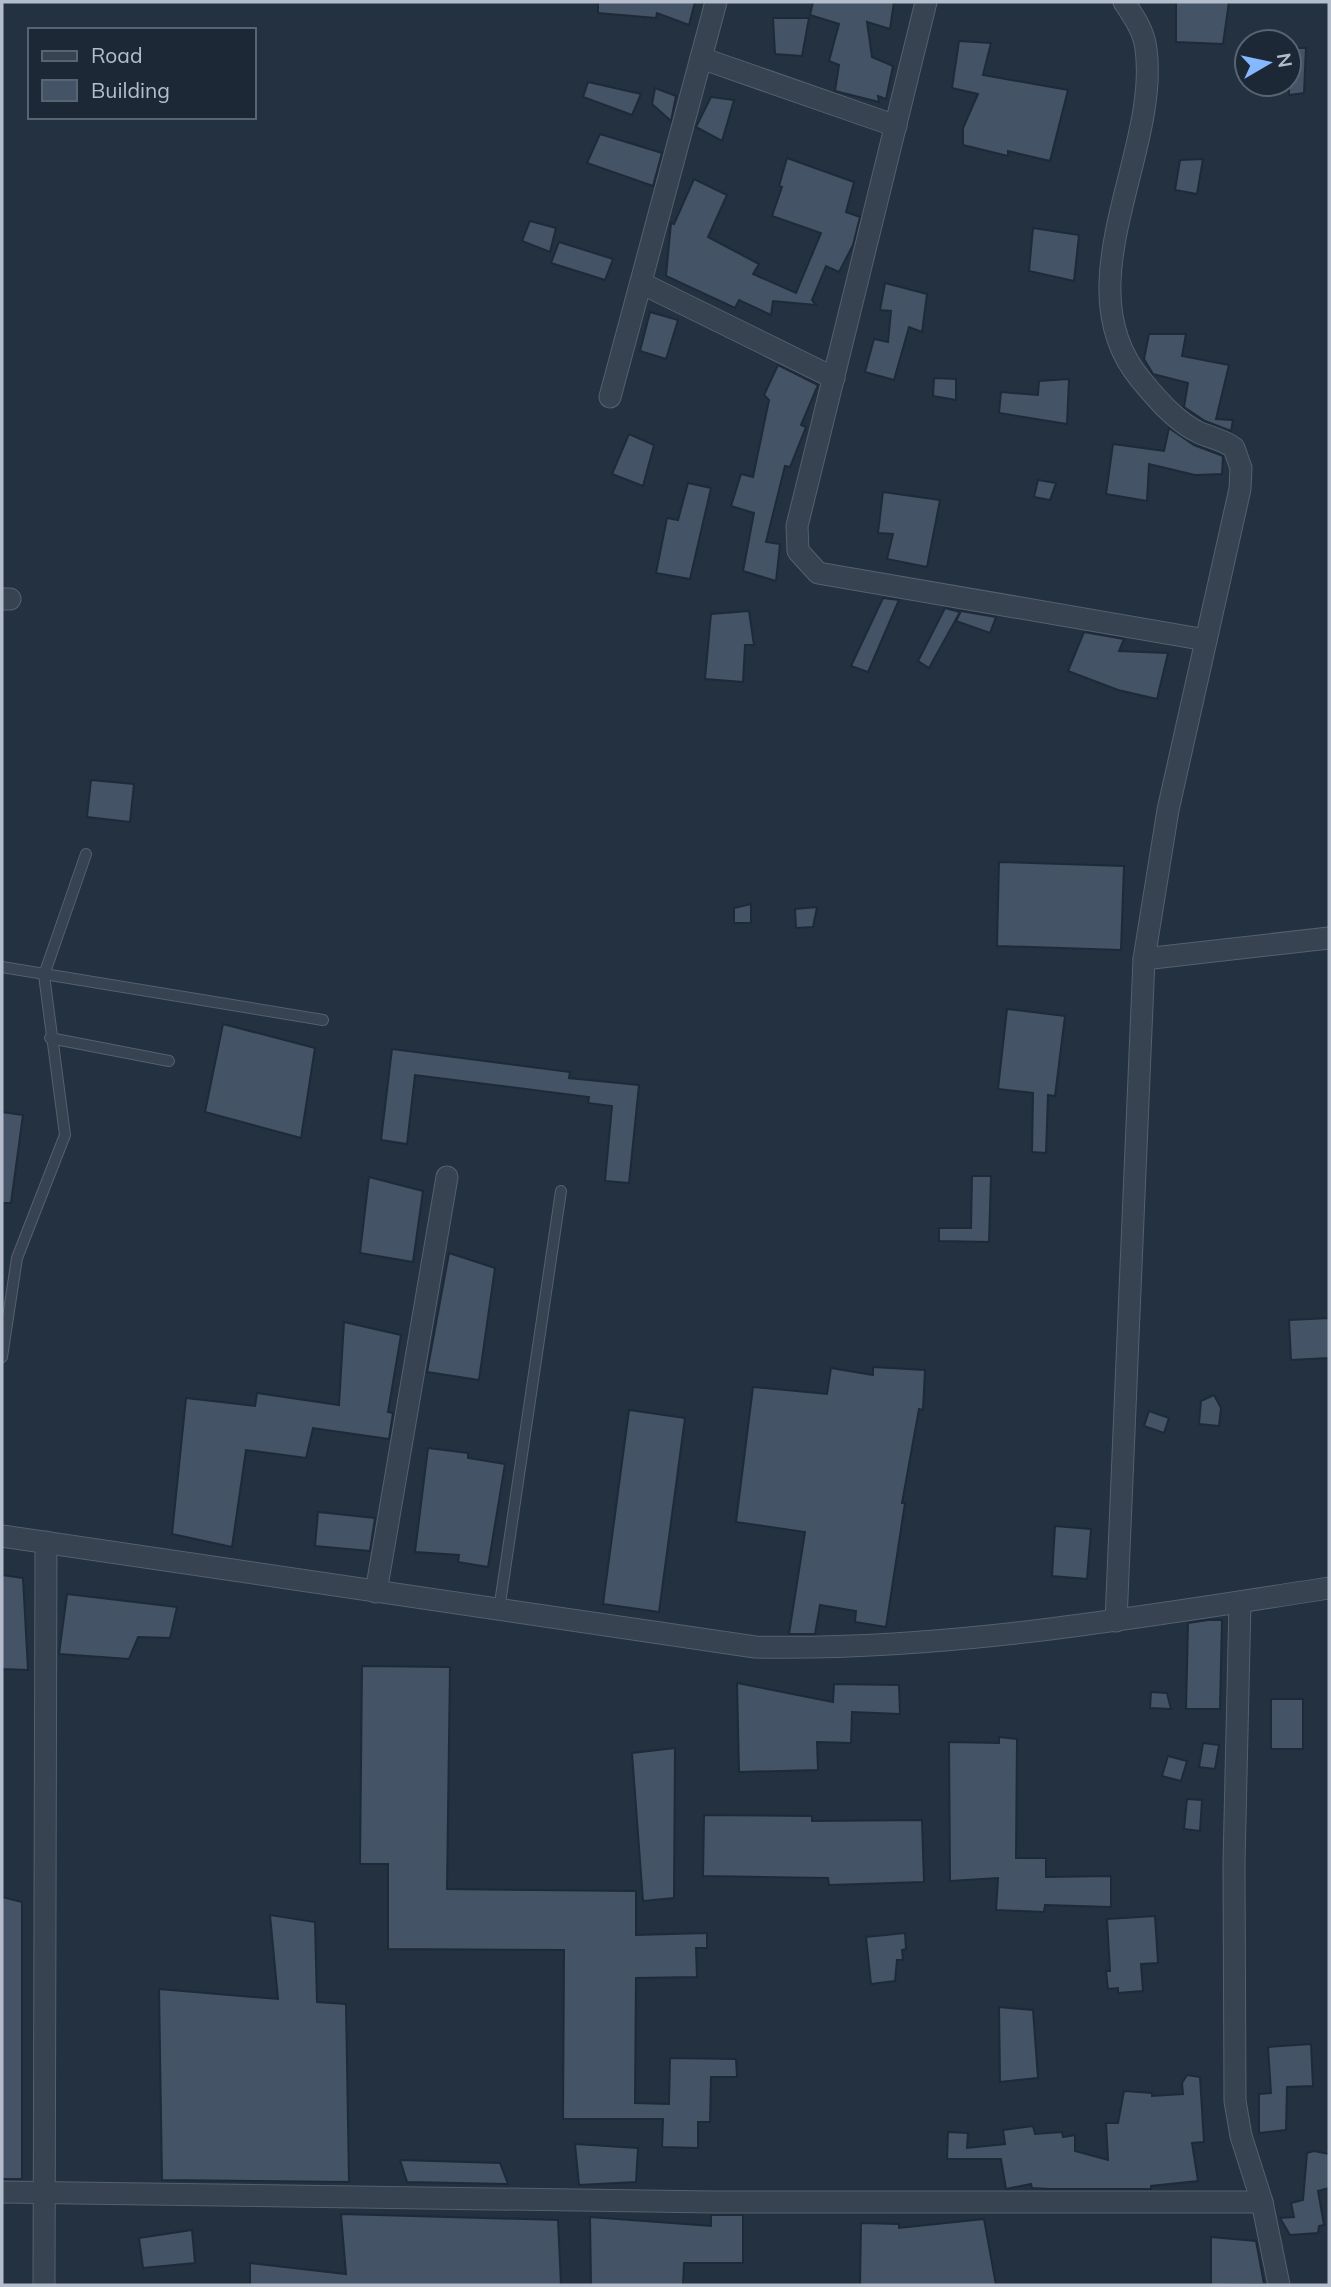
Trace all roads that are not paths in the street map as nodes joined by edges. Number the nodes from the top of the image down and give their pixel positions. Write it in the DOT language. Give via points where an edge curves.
graph roads {
  1 [pos="716,2"];
  2 [pos="926,2"];
  3 [pos="1124,2"];
  4 [pos="701,58"];
  5 [pos="896,126"];
  6 [pos="641,283"];
  7 [pos="834,378"];
  8 [pos="610,397"];
  9 [pos="1206,640"];
  10 [pos="86,854"];
  11 [pos="1329,938"];
  12 [pos="1144,959"];
  13 [pos="2,967"];
  14 [pos="44,975"];
  15 [pos="323,1020"];
  16 [pos="50,1038"];
  17 [pos="169,1061"];
  18 [pos="447,1177"];
  19 [pos="561,1191"];
  20 [pos="2,1357"];
  21 [pos="2,1536"];
  22 [pos="46,1542"];
  23 [pos="1329,1588"];
  24 [pos="376,1592"];
  25 [pos="1240,1602"];
  26 [pos="499,1611"];
  27 [pos="1116,1621"];
  28 [pos="2,2192"];
  29 [pos="46,2192"];
  30 [pos="1262,2202"];
  31 [pos="44,2285"];
  32 [pos="1279,2285"];
  1 -- 4 [label="street"];
  2 -- 5 [label="street"];
  3 -- 9 [label="street" via="1140,26 1146,49 1147,94 1112,256 1115,323 1140,379 1184,424 1234,448 1241,468"];
  4 -- 5 [label="street"];
  4 -- 6 [label="street"];
  5 -- 7 [label="street"];
  6 -- 7 [label="street"];
  6 -- 8 [label="street"];
  7 -- 9 [label="street" via="797,526 798,551 818,573"];
  9 -- 12 [label="street" via="1168,810"];
  10 -- 14 [label="lane"];
  11 -- 12 [label="street"];
  12 -- 27 [label="street"];
  13 -- 14 [label="lane"];
  14 -- 15 [label="lane"];
  14 -- 16 [label="lane"];
  16 -- 17 [label="lane"];
  16 -- 20 [label="lane" via="65,1135 17,1258"];
  18 -- 24 [label="street"];
  19 -- 26 [label="lane"];
  21 -- 22 [label="street"];
  22 -- 24 [label="street"];
  22 -- 29 [label="street"];
  23 -- 25 [label="street"];
  24 -- 26 [label="street"];
  25 -- 27 [label="street"];
  25 -- 30 [label="street" via="1235,2102"];
  26 -- 27 [label="street" via="717,1643 794,1648 900,1643"];
  28 -- 29 [label="street"];
  29 -- 30 [label="street" via="714,2202"];
  29 -- 31 [label="street"];
  30 -- 32 [label="street"];
}
